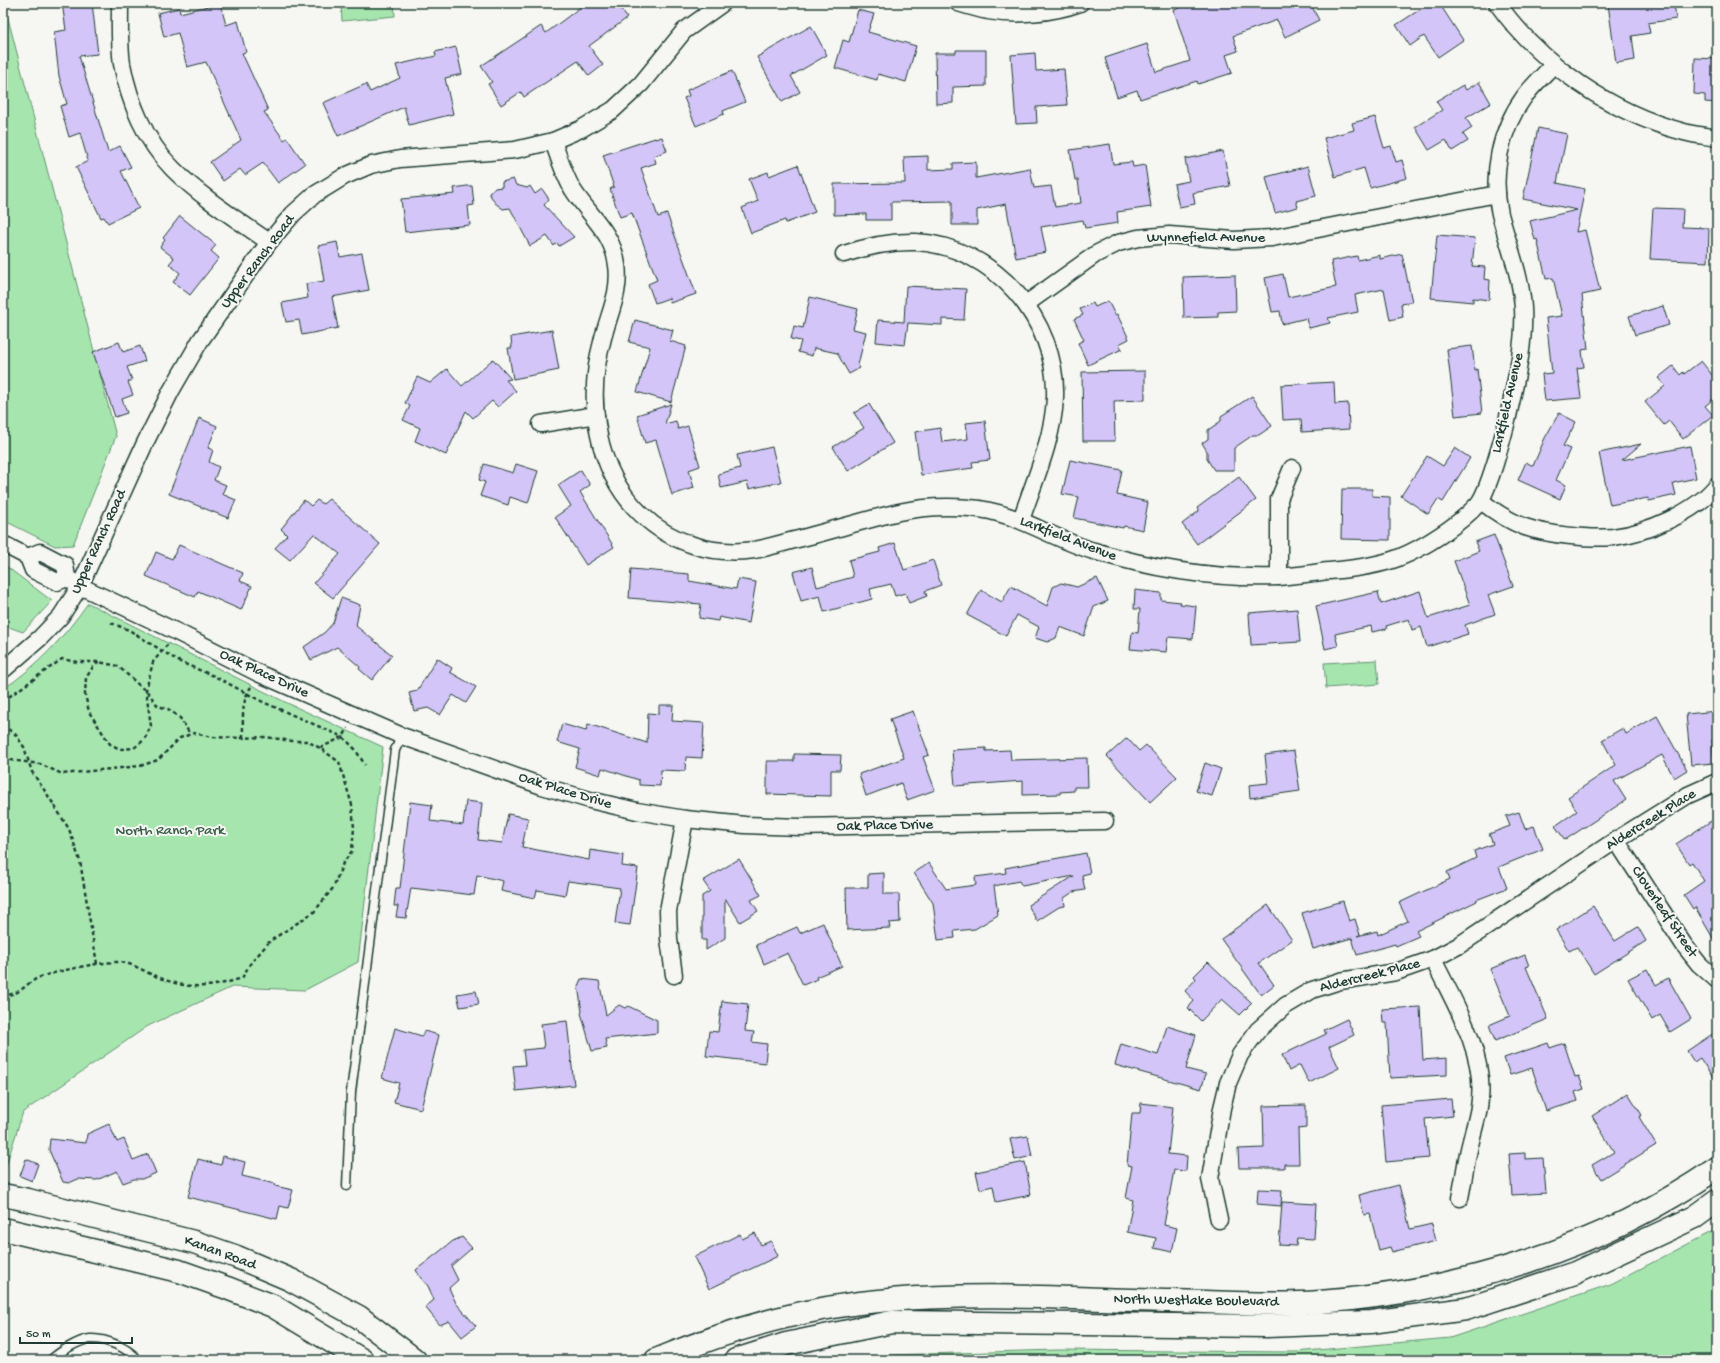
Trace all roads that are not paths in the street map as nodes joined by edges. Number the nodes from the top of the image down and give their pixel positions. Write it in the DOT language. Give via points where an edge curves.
graph roads {
  1 [pos="120,3"];
  2 [pos="723,3"];
  3 [pos="958,3"];
  4 [pos="1080,3"];
  5 [pos="1497,3"];
  6 [pos="1554,64"];
  7 [pos="1717,138"];
  8 [pos="554,141"];
  9 [pos="1497,194"];
  10 [pos="269,242"];
  11 [pos="844,254"];
  12 [pos="1026,304"];
  13 [pos="596,415"];
  14 [pos="541,424"];
  15 [pos="1292,468"];
  16 [pos="1717,485"];
  17 [pos="1481,501"];
  18 [pos="1021,520"];
  19 [pos="3,544"];
  20 [pos="1279,577"];
  21 [pos="73,582"];
  22 [pos="3,670"];
  23 [pos="402,736"];
  24 [pos="1717,782"];
  25 [pos="685,819"];
  26 [pos="1105,821"];
  27 [pos="1616,840"];
  28 [pos="1433,959"];
  29 [pos="674,975"];
  30 [pos="1717,980"];
  31 [pos="1717,1168"];
  32 [pos="346,1186"];
  33 [pos="3,1196"];
  34 [pos="1460,1198"];
  35 [pos="1717,1201"];
  36 [pos="1219,1220"];
  37 [pos="3,1229"];
  38 [pos="51,1360"];
  39 [pos="138,1360"];
  40 [pos="362,1360"];
  41 [pos="415,1360"];
  42 [pos="656,1360"];
  43 [pos="736,1360"];
  1 -- 10 [label="street" via="122,62 129,94 142,125 172,168 194,188"];
  2 -- 8 [label="street, Upper Ranch Road" via="684,31 641,84 613,110"];
  3 -- 4 [label="street" via="987,11 1019,14"];
  5 -- 6 [label="street" via="1528,40"];
  6 -- 7 [label="street" via="1584,87 1650,121 1684,132"];
  6 -- 9 [label="street, Larkfield Avenue" via="1524,97 1508,124 1498,157"];
  8 -- 10 [label="street, Upper Ranch Road" via="516,150 400,159 371,165 344,176 314,195 293,214"];
  8 -- 13 [label="street, Larkfield Avenue" via="569,183 603,229 613,246 617,264 616,299 596,366"];
  9 -- 12 [label="street, Wynnefield Avenue" via="1272,238 1234,240 1169,235 1138,238 1118,243 1096,254"];
  9 -- 17 [label="street, Larkfield Avenue" via="1500,214 1520,282 1524,330 1504,437"];
  10 -- 21 [label="street, Upper Ranch Road" via="200,342 171,391"];
  11 -- 12 [label="street" via="892,242 917,242 940,246 963,254 987,267 1009,284"];
  12 -- 18 [label="street" via="1048,347 1055,397 1048,438"];
  13 -- 14 [label="street"];
  13 -- 18 [label="street, Larkfield Avenue" via="608,467 617,486 629,502 662,531 702,548 728,552 756,550 900,512 930,507 974,508"];
  15 -- 20 [label="street" via="1279,499"];
  16 -- 17 [label="street" via="1686,512 1658,526 1613,537 1575,536 1527,528 1493,511"];
  17 -- 20 [label="street, Larkfield Avenue" via="1442,534 1399,558 1353,568"];
  18 -- 20 [label="street, Larkfield Avenue" via="1087,549 1136,563 1212,575"];
  19 -- 21 [label="street, Oak Place Drive" via="28,557 33,570 57,582"];
  21 -- 22 [label="street, Upper Ranch Road" via="61,616"];
  21 -- 23 [label="street, Oak Place Drive" via="260,674"];
  23 -- 25 [label="street, Oak Place Drive" via="542,786 637,811"];
  23 -- 32 [label="lane" via="395,750 351,1092"];
  24 -- 27 [label="street, Aldercreek Place" via="1688,795"];
  25 -- 26 [label="street, Oak Place Drive" via="745,826 800,827"];
  25 -- 29 [label="street" via="668,911"];
  27 -- 28 [label="street, Aldercreek Place" via="1458,946"];
  27 -- 30 [label="street, Cloverleaf Street" via="1684,945 1699,964"];
  28 -- 34 [label="street" via="1472,1042 1480,1073 1478,1116"];
  28 -- 36 [label="street, Aldercreek Place" via="1396,972 1340,981 1312,990 1284,1006 1258,1030 1240,1055 1228,1084 1222,1108 1210,1179"];
  31 -- 42 [label="main road, North Westlake Boulevard" via="1662,1202 1584,1240 1492,1273 1403,1293 1318,1302 1265,1303 958,1296 888,1300 823,1309 779,1319 732,1332"];
  33 -- 41 [label="main road, Kanan Road" via="194,1242 237,1257 291,1280 359,1317"];
  35 -- 43 [label="main road, North Westlake Boulevard" via="1695,1217 1575,1273 1466,1309 1370,1322 1267,1326 892,1322 786,1344"];
  37 -- 40 [label="main road, Kanan Road" via="180,1271 227,1288 273,1306"];
  38 -- 39 [label="lane" via="62,1351 89,1339 101,1340 122,1348"];
}
